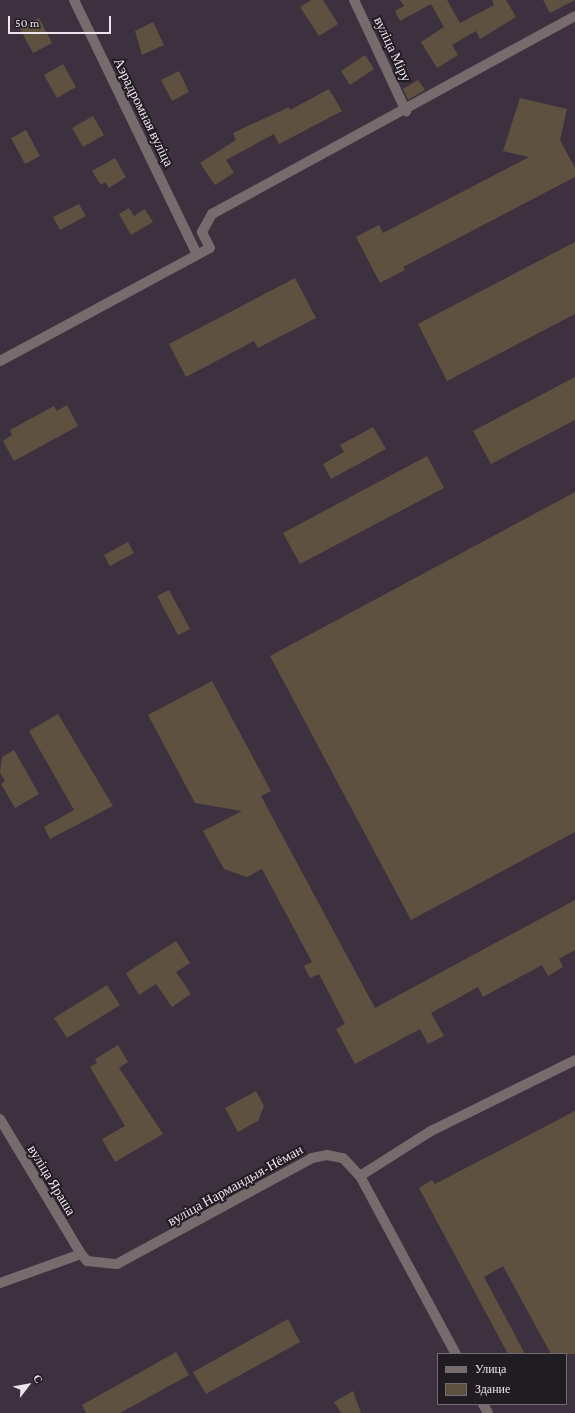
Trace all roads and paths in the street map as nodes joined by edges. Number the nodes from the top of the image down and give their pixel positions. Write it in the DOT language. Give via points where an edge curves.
graph roads {
  1 [pos="74,0"];
  2 [pos="354,0"];
  3 [pos="575,16"];
  4 [pos="406,111"];
  5 [pos="197,254"];
  6 [pos="0,361"];
  7 [pos="575,1060"];
  8 [pos="0,1119"];
  9 [pos="360,1176"];
  10 [pos="81,1254"];
  11 [pos="0,1283"];
  12 [pos="455,1353"];
  1 -- 5 [label="street, Аэрадромная вуліца"];
  2 -- 4 [label="street, вуліца Міру"];
  3 -- 4 [label="street"];
  4 -- 5 [label="street" via="212,214 202,232 210,248"];
  5 -- 6 [label="street"];
  7 -- 9 [label="street" via="431,1131"];
  8 -- 10 [label="street, вуліца Яраша"];
  9 -- 10 [label="street, вуліца Нармандыя-Нёман" via="343,1158 327,1155 312,1158 133,1258 117,1264 87,1260"];
  9 -- 12 [label="street, вуліца Нармандыя-Нёман"];
  10 -- 11 [label="street"];
}
